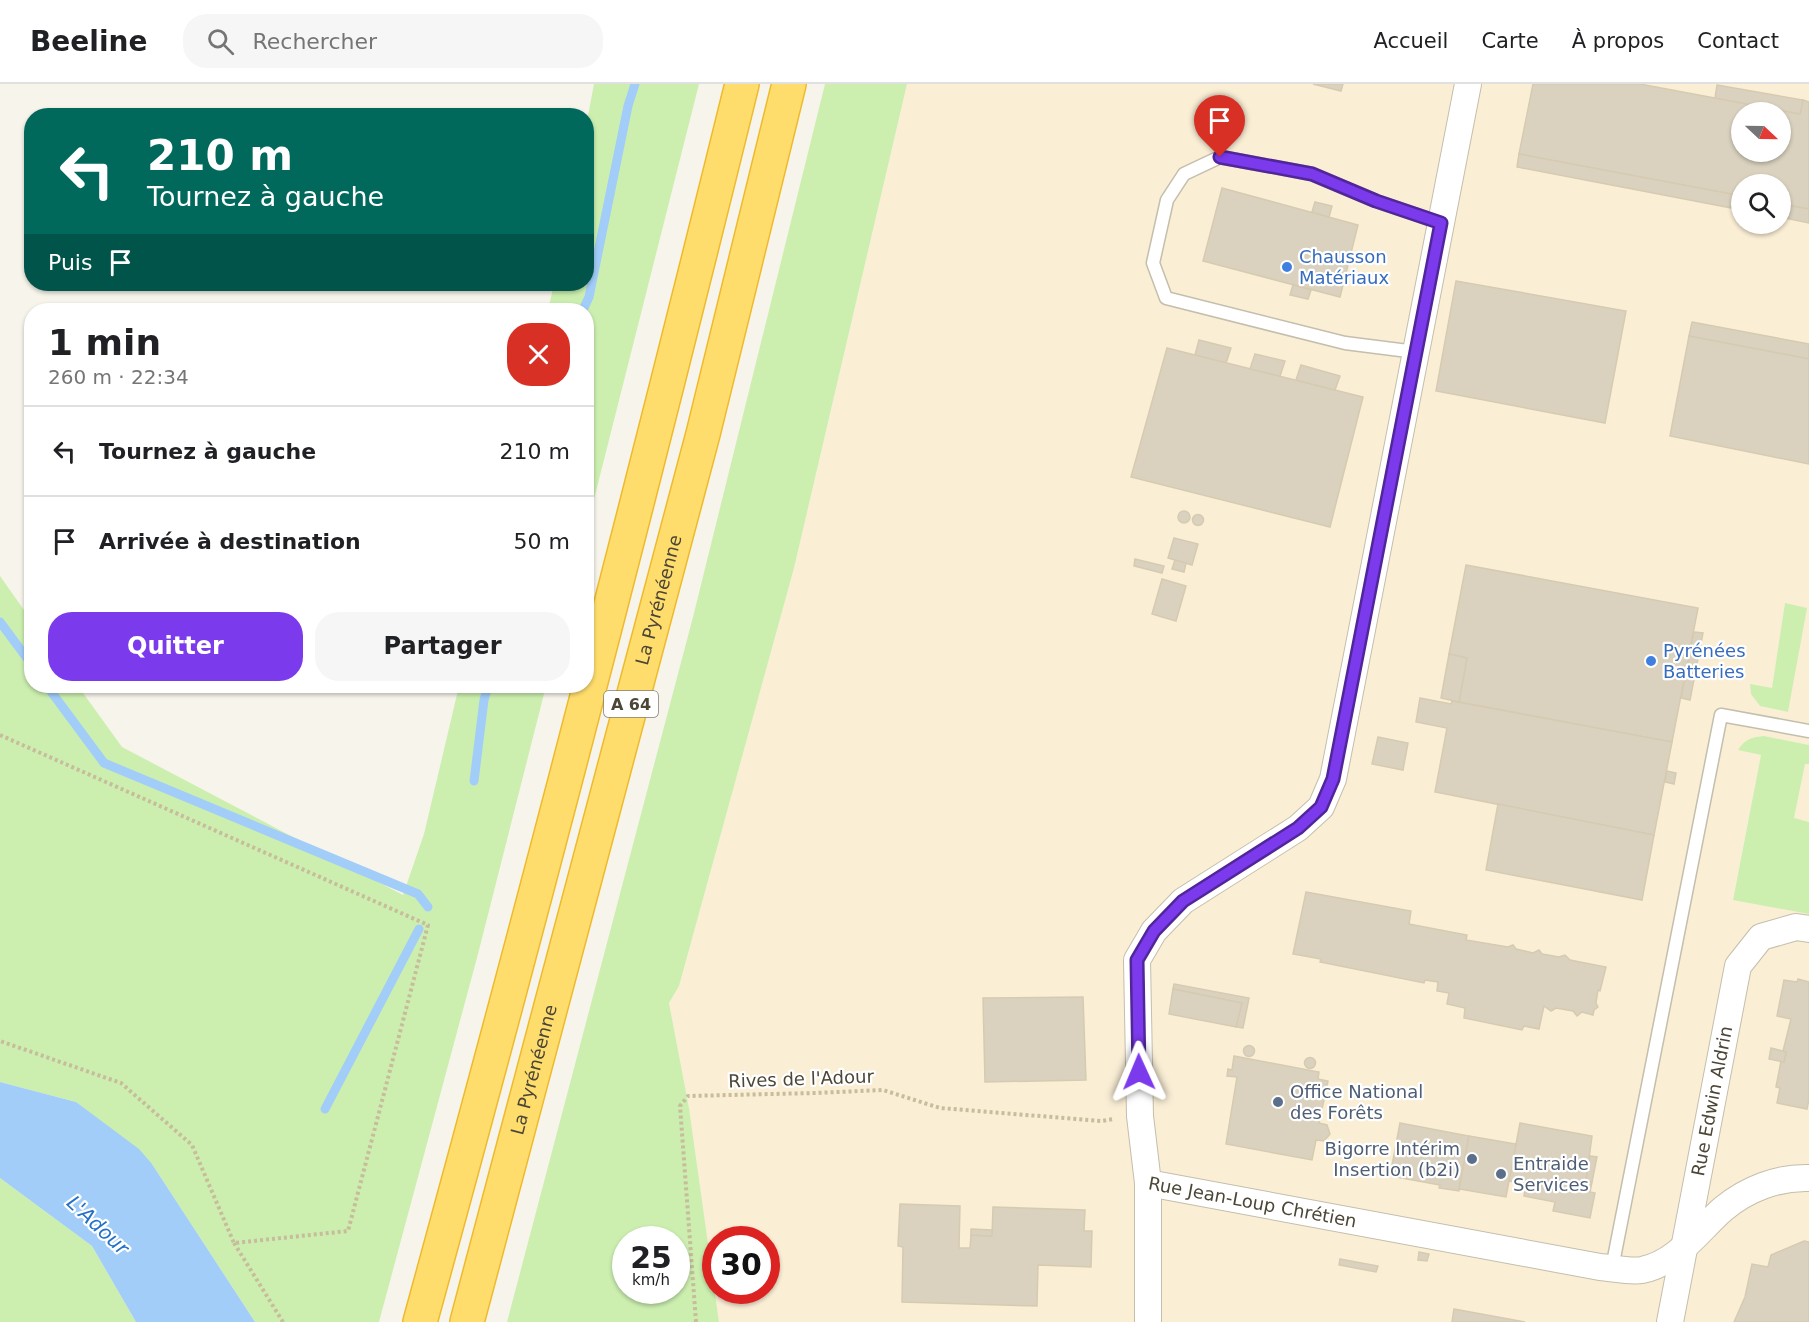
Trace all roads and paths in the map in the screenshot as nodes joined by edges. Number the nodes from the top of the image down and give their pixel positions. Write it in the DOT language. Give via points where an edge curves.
graph roads {
  1 [pos="742,84"];
  2 [pos="789,84"];
  3 [pos="1468,84"];
  4 [pos="1441,223"];
  5 [pos="1416,352"];
  6 [pos="594,668"];
  7 [pos="588,693"];
  8 [pos="1809,731"];
  9 [pos="0,735"];
  10 [pos="1809,929"];
  11 [pos="0,1041"];
  12 [pos="1140,1116"];
  13 [pos="1809,1178"];
  14 [pos="1148,1183"];
  15 [pos="234,1244"];
  16 [pos="1685,1246"];
  17 [pos="1612,1268"];
  18 [pos="284,1322"];
  19 [pos="420,1322"];
  20 [pos="467,1322"];
  21 [pos="696,1322"];
  22 [pos="1148,1322"];
  23 [pos="1670,1322"];
  1 -- 6 [label="highway, A 64"];
  2 -- 20 [label="highway, La Pyrénéenne / A 64" via="700,446"];
  3 -- 4 [label="street, Rue Jean-Loup Chrétien"];
  4 -- 5 [label="street, Rue Jean-Loup Chrétien"];
  4 -- 5 [label="lane" via="1312,174 1220,157 1184,174 1167,200 1153,262 1166,298 1346,343"];
  5 -- 12 [label="street, Rue Jean-Loup Chrétien" via="1333,779 1321,807 1298,828 1183,901 1154,931 1137,960"];
  7 -- 19 [label="highway, A 64"];
  8 -- 17 [label="lane" via="1721,715"];
  9 -- 15 [label="path" via="428,925 348,1231"];
  10 -- 16 [label="street, Rue Edwin Aldrin" via="1796,927 1761,937 1738,966"];
  11 -- 15 [label="path" via="121,1083 192,1145"];
  12 -- 14 [label="street, Rue Jean-Loup Chrétien"];
  12 -- 21 [label="path, Rives de l'Adour" via="1101,1121 940,1108 884,1090 688,1096 680,1106"];
  13 -- 16 [label="street, Rue Jean-Loup Chrétien" via="1763,1184 1725,1208"];
  14 -- 17 [label="street, Rue Jean-Loup Chrétien"];
  14 -- 22 [label="street"];
  15 -- 18 [label="path"];
  16 -- 17 [label="street, Rue Jean-Loup Chrétien" via="1667,1260 1641,1270"];
  16 -- 23 [label="street, Rue Edwin Aldrin"];
}
